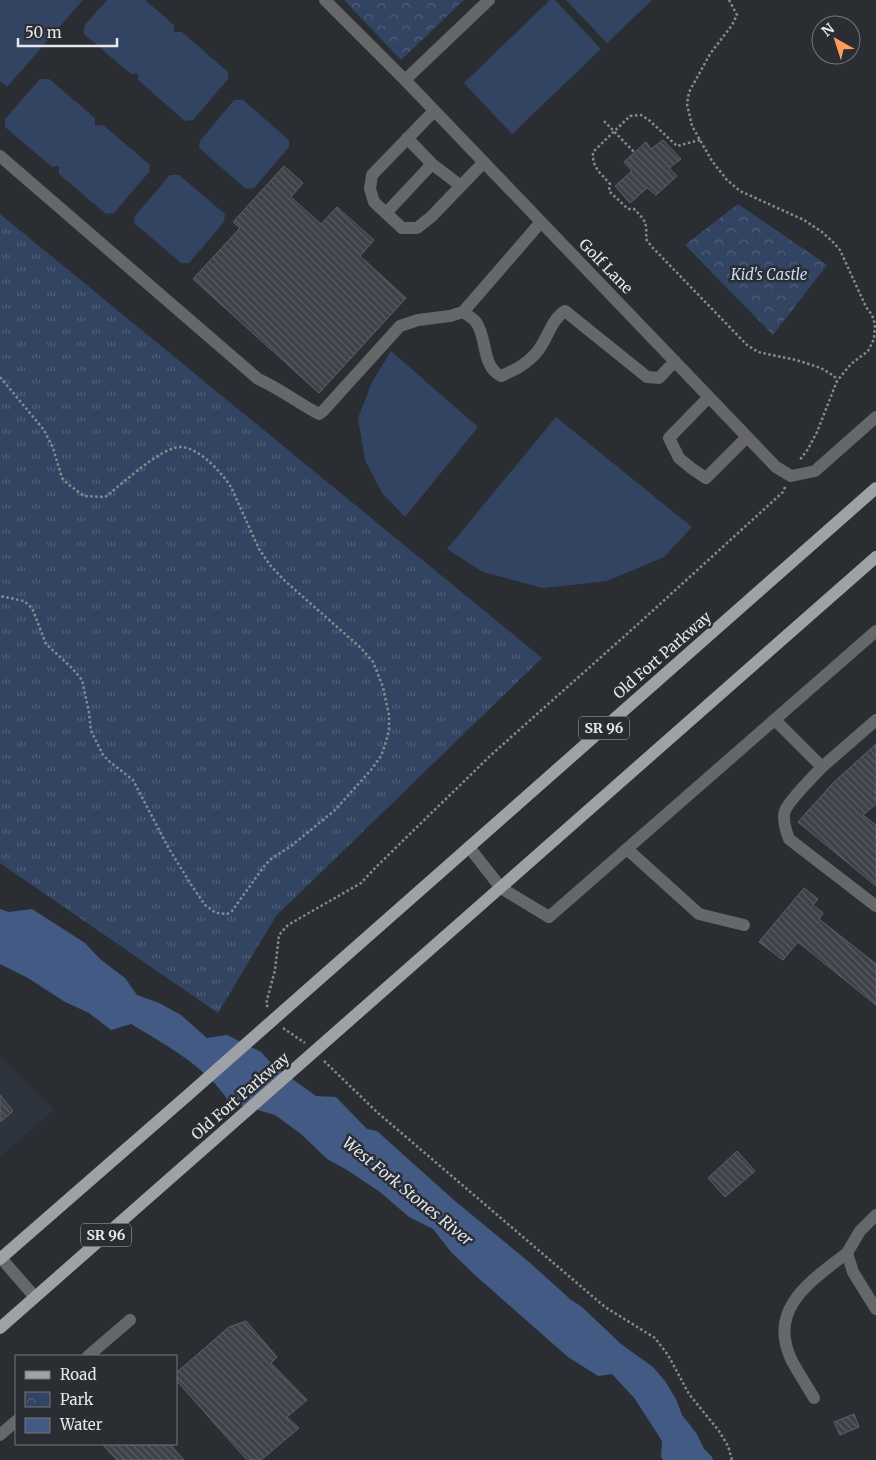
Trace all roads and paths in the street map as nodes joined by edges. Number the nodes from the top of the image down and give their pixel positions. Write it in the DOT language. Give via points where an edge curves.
graph roads {
  1 [pos="326,0"];
  2 [pos="489,0"];
  3 [pos="405,80"];
  4 [pos="434,111"];
  5 [pos="604,121"];
  6 [pos="614,132"];
  7 [pos="407,138"];
  8 [pos="700,140"];
  9 [pos="634,152"];
  10 [pos="0,156"];
  11 [pos="484,162"];
  12 [pos="432,164"];
  13 [pos="461,186"];
  14 [pos="386,213"];
  15 [pos="541,222"];
  16 [pos="463,312"];
  17 [pos="675,361"];
  18 [pos="0,377"];
  19 [pos="837,380"];
  20 [pos="709,397"];
  21 [pos="876,417"];
  22 [pos="747,437"];
  23 [pos="876,488"];
  24 [pos="876,557"];
  25 [pos="0,596"];
  26 [pos="876,631"];
  27 [pos="774,720"];
  28 [pos="876,720"];
  29 [pos="822,767"];
  30 [pos="469,847"];
  31 [pos="627,850"];
  32 [pos="500,888"];
  33 [pos="876,906"];
  34 [pos="744,925"];
  35 [pos="876,1215"];
  36 [pos="847,1253"];
  37 [pos="0,1258"];
  38 [pos="35,1297"];
  39 [pos="876,1309"];
  40 [pos="130,1320"];
  41 [pos="0,1328"];
  42 [pos="89,1355"];
  43 [pos="814,1398"];
  44 [pos="15,1422"];
  45 [pos="0,1435"];
  1 -- 3 [label="street, Golf Lane"];
  2 -- 3 [label="street"];
  3 -- 4 [label="street, Golf Lane"];
  4 -- 7 [label="street"];
  4 -- 11 [label="street, Golf Lane"];
  5 -- 6 [label="path"];
  6 -- 8 [label="path" via="630,116 641,115 677,146"];
  6 -- 9 [label="path"];
  6 -- 19 [label="path" via="593,152 592,161 610,184 609,191 642,217 647,226 646,240 652,247 747,345 758,352 821,368"];
  7 -- 12 [label="street"];
  7 -- 14 [label="street" via="372,175 370,189 374,202"];
  10 -- 16 [label="street" via="258,379 318,414 400,326"];
  11 -- 13 [label="street"];
  11 -- 15 [label="street, Golf Lane"];
  12 -- 13 [label="street"];
  12 -- 14 [label="street"];
  13 -- 14 [label="street" via="417,228 402,228"];
  15 -- 16 [label="street"];
  15 -- 17 [label="street, Golf Lane"];
  16 -- 17 [label="street" via="475,321 489,364 501,376 521,368 536,353 559,314 565,311 647,377 658,378"];
  17 -- 20 [label="street, Golf Lane"];
  18 -- 25 [label="path" via="44,430 54,448 62,478 84,496 109,494 173,448 192,450 225,478 270,565 373,662 389,715 389,730 381,756 334,811 265,865 232,911 216,913 192,886 133,780 103,755 91,731 82,680 46,644 29,604"];
  20 -- 22 [label="street, Golf Lane"];
  20 -- 22 [label="street" via="669,438 679,458 706,478"];
  21 -- 22 [label="street, Golf Lane" via="814,471 791,476 776,467"];
  23 -- 30 [label="main road, Old Fort Parkway / SR 96"];
  24 -- 32 [label="main road, Old Fort Parkway / SR 96"];
  26 -- 27 [label="street"];
  27 -- 29 [label="street"];
  27 -- 31 [label="street"];
  28 -- 29 [label="street"];
  29 -- 33 [label="street" via="784,812 789,839"];
  30 -- 32 [label="street"];
  30 -- 37 [label="main road, Old Fort Parkway / SR 96"];
  31 -- 32 [label="street" via="549,918"];
  31 -- 34 [label="street" via="700,914"];
  32 -- 38 [label="main road, Old Fort Parkway / SR 96"];
  35 -- 36 [label="street" via="860,1231"];
  36 -- 39 [label="street" via="853,1272"];
  36 -- 43 [label="street" via="807,1284 789,1309 784,1328 792,1360"];
  37 -- 38 [label="street"];
  38 -- 41 [label="main road, Old Fort Parkway / SR 96"];
  40 -- 42 [label="street"];
  44 -- 45 [label="street"];
}
